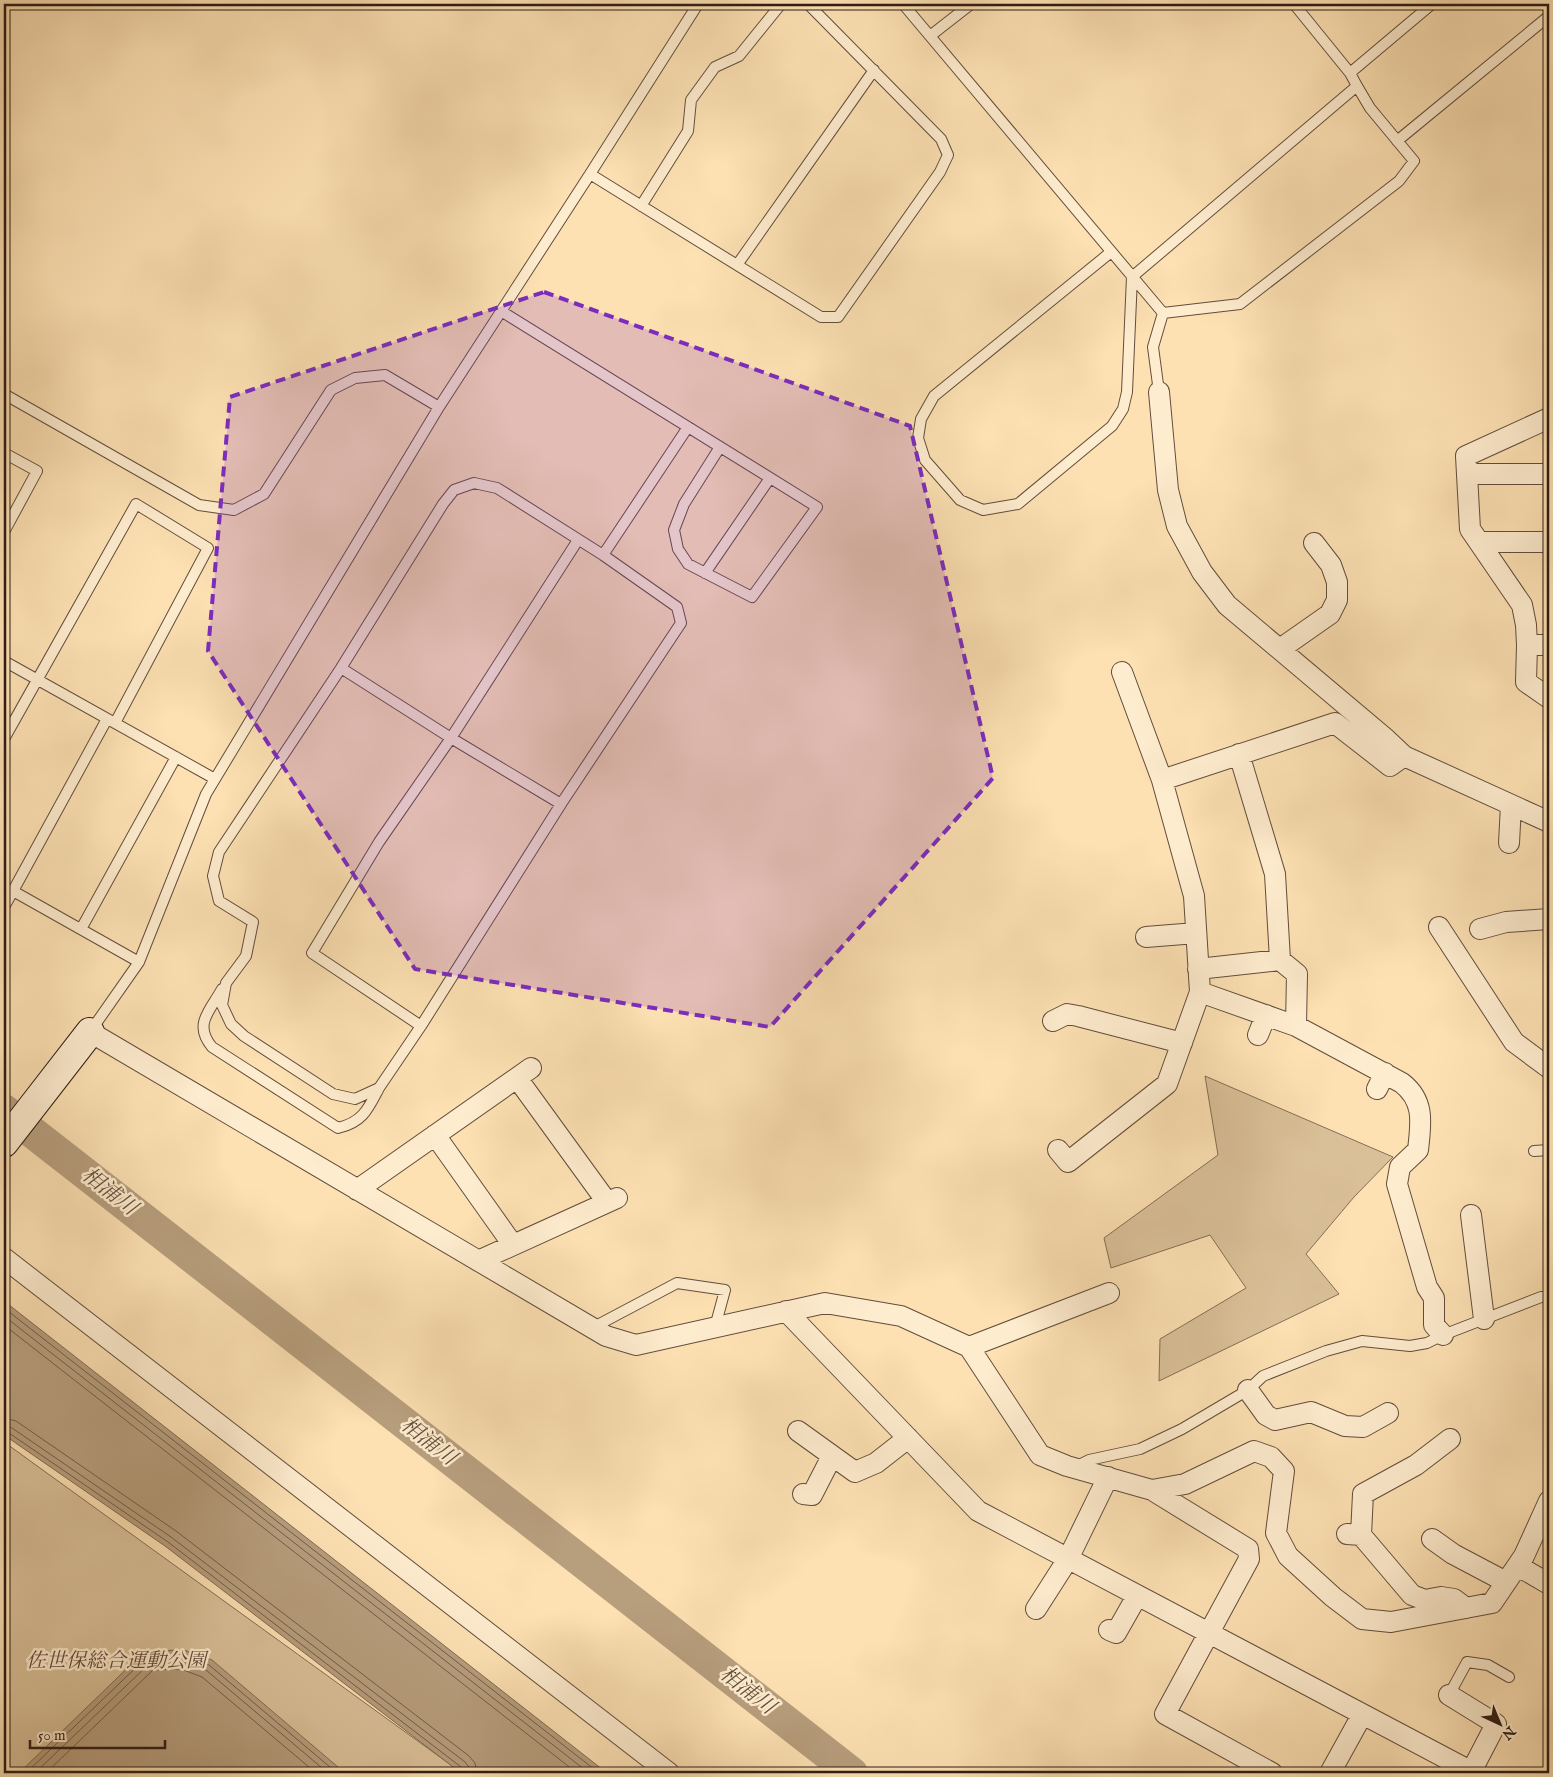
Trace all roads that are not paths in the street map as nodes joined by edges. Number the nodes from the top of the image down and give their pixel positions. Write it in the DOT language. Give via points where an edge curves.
graph roads {
  1 [pos="698,4"];
  2 [pos="782,4"];
  3 [pos="808,4"];
  4 [pos="903,4"];
  5 [pos="971,4"];
  6 [pos="1294,4"];
  7 [pos="1432,4"];
  8 [pos="1549,16"];
  9 [pos="930,36"];
  10 [pos="874,70"];
  11 [pos="1350,73"];
  12 [pos="1357,86"];
  13 [pos="1397,140"];
  14 [pos="590,174"];
  15 [pos="641,206"];
  16 [pos="1111,252"];
  17 [pos="737,265"];
  18 [pos="1132,277"];
  19 [pos="501,311"];
  20 [pos="1163,314"];
  21 [pos="1159,392"];
  22 [pos="4,394"];
  23 [pos="439,406"];
  24 [pos="1549,418"];
  25 [pos="688,427"];
  26 [pos="720,447"];
  27 [pos="4,453"];
  28 [pos="1468,474"];
  29 [pos="1549,474"];
  30 [pos="770,478"];
  31 [pos="4,532"];
  32 [pos="578,540"];
  33 [pos="1479,542"];
  34 [pos="1549,542"];
  35 [pos="1314,543"];
  36 [pos="603,555"];
  37 [pos="705,573"];
  38 [pos="1527,645"];
  39 [pos="1549,645"];
  40 [pos="1280,649"];
  41 [pos="4,661"];
  42 [pos="341,668"];
  43 [pos="37,679"];
  44 [pos="1131,682"];
  45 [pos="1549,698"];
  46 [pos="111,721"];
  47 [pos="451,738"];
  48 [pos="4,739"];
  49 [pos="1239,754"];
  50 [pos="1404,756"];
  51 [pos="176,757"];
  52 [pos="215,779"];
  53 [pos="1162,780"];
  54 [pos="561,804"];
  55 [pos="1512,805"];
  56 [pos="1549,822"];
  57 [pos="1509,843"];
  58 [pos="13,891"];
  59 [pos="4,907"];
  60 [pos="1549,919"];
  61 [pos="1439,927"];
  62 [pos="81,929"];
  63 [pos="1480,929"];
  64 [pos="1196,933"];
  65 [pos="1146,936"];
  66 [pos="1280,960"];
  67 [pos="139,962"];
  68 [pos="1198,969"];
  69 [pos="226,983"];
  70 [pos="1200,992"];
  71 [pos="1266,1015"];
  72 [pos="1053,1020"];
  73 [pos="420,1026"];
  74 [pos="1296,1026"];
  75 [pos="1258,1035"];
  76 [pos="84,1040"];
  77 [pos="1182,1043"];
  78 [pos="1549,1068"];
  79 [pos="379,1088"];
  80 [pos="435,1135"];
  81 [pos="4,1143"];
  82 [pos="1058,1150"];
  83 [pos="1549,1150"];
  84 [pos="1534,1151"];
  85 [pos="358,1190"];
  86 [pos="1471,1215"];
  87 [pos="513,1245"];
  88 [pos="4,1258"];
  89 [pos="478,1261"];
  90 [pos="1110,1293"];
  91 [pos="1549,1297"];
  92 [pos="786,1311"];
  93 [pos="1484,1319"];
  94 [pos="714,1327"];
  95 [pos="592,1328"];
  96 [pos="1443,1335"];
  97 [pos="969,1347"];
  98 [pos="1248,1390"];
  99 [pos="1388,1413"];
  100 [pos="798,1432"];
  101 [pos="908,1438"];
  102 [pos="1450,1439"];
  103 [pos="832,1456"];
  104 [pos="1074,1468"];
  105 [pos="1108,1478"];
  106 [pos="1152,1490"];
  107 [pos="803,1494"];
  108 [pos="1549,1501"];
  109 [pos="1432,1539"];
  110 [pos="1068,1559"];
  111 [pos="1518,1566"];
  112 [pos="1506,1582"];
  113 [pos="1549,1584"];
  114 [pos="1137,1596"];
  115 [pos="1466,1608"];
  116 [pos="1036,1609"];
  117 [pos="1116,1633"];
  118 [pos="1209,1634"];
  119 [pos="1509,1677"];
  120 [pos="1449,1695"];
  121 [pos="1362,1715"];
  122 [pos="668,1773"];
  123 [pos="1272,1773"];
  124 [pos="1330,1773"];
  125 [pos="1472,1773"];
  1 -- 14 [label="lane"];
  2 -- 15 [label="lane" via="739,56 715,67 691,100 688,131"];
  3 -- 10 [label="lane"];
  4 -- 9 [label="lane"];
  5 -- 9 [label="lane"];
  6 -- 11 [label="lane"];
  7 -- 11 [label="lane"];
  8 -- 13 [label="lane"];
  9 -- 16 [label="lane"];
  10 -- 17 [label="lane"];
  10 -- 17 [label="lane" via="941,139 948,155 940,172 838,318 821,317"];
  11 -- 12 [label="lane"];
  12 -- 13 [label="lane" via="1370,108"];
  12 -- 18 [label="lane"];
  13 -- 20 [label="lane" via="1414,161 1399,181 1240,304"];
  14 -- 15 [label="lane"];
  14 -- 19 [label="lane"];
  15 -- 17 [label="lane"];
  16 -- 18 [label="lane"];
  16 -- 18 [label="lane" via="934,396 922,419 918,438 925,460 960,500 983,510 1018,504 1112,426 1123,409 1127,392"];
  18 -- 20 [label="lane"];
  19 -- 23 [label="lane"];
  19 -- 25 [label="lane"];
  20 -- 21 [label="lane" via="1153,347"];
  21 -- 40 [label="street" via="1168,490 1177,526 1202,572 1227,605"];
  22 -- 23 [label="lane" via="199,505 234,510 264,494 331,390 355,378 385,376"];
  23 -- 52 [label="lane"];
  24 -- 28 [label="street" via="1466,456"];
  25 -- 26 [label="lane"];
  25 -- 36 [label="lane"];
  26 -- 30 [label="lane"];
  26 -- 37 [label="lane" via="684,504 674,530 678,549 688,564"];
  27 -- 31 [label="lane" via="37,471"];
  28 -- 29 [label="street"];
  28 -- 33 [label="street" via="1470,529"];
  30 -- 37 [label="lane"];
  30 -- 37 [label="lane" via="817,507 752,597"];
  32 -- 36 [label="lane"];
  32 -- 42 [label="lane" via="497,488 474,483 454,490 442,504"];
  32 -- 47 [label="lane"];
  33 -- 34 [label="street"];
  33 -- 38 [label="street" via="1522,605"];
  35 -- 40 [label="street" via="1330,565 1337,582 1337,600 1330,614"];
  36 -- 54 [label="lane" via="678,607 680,623"];
  38 -- 39 [label="street"];
  38 -- 45 [label="street" via="1526,682"];
  40 -- 50 [label="street"];
  41 -- 43 [label="lane"];
  42 -- 47 [label="lane"];
  42 -- 69 [label="lane" via="219,852 213,876 219,901 253,922 246,956"];
  43 -- 46 [label="lane"];
  43 -- 46 [label="lane" via="136,504 208,548"];
  43 -- 48 [label="lane"];
  44 -- 53 [label="street"];
  46 -- 51 [label="lane"];
  46 -- 58 [label="lane"];
  47 -- 54 [label="lane"];
  47 -- 73 [label="lane" via="379,842 312,953"];
  49 -- 50 [label="street" via="1335,723 1390,766"];
  49 -- 53 [label="street"];
  49 -- 66 [label="street" via="1275,874"];
  50 -- 55 [label="street"];
  51 -- 52 [label="lane"];
  51 -- 62 [label="lane"];
  52 -- 67 [label="lane" via="206,794"];
  53 -- 64 [label="street" via="1194,896"];
  54 -- 73 [label="lane"];
  55 -- 56 [label="street"];
  55 -- 57 [label="street"];
  58 -- 59 [label="lane"];
  58 -- 62 [label="lane"];
  60 -- 63 [label="street" via="1506,922"];
  61 -- 78 [label="street" via="1514,1042"];
  62 -- 67 [label="lane"];
  64 -- 65 [label="street"];
  64 -- 68 [label="street"];
  66 -- 68 [label="street"];
  66 -- 74 [label="street" via="1297,974"];
  67 -- 76 [label="lane"];
  68 -- 70 [label="street"];
  69 -- 79 [label="lane" via="222,1005 231,1024 244,1036 333,1094 355,1099"];
  69 -- 79 [label="lane" via="202,1024 205,1038 212,1047 338,1128 352,1124 366,1112"];
  70 -- 71 [label="street"];
  70 -- 77 [label="street"];
  71 -- 74 [label="street"];
  71 -- 75 [label="street"];
  72 -- 77 [label="street" via="1067,1014"];
  73 -- 79 [label="lane"];
  74 -- 96 [label="street" via="1381,1081 1402,1083 1411,1090 1421,1115 1418,1150 1400,1167 1397,1184 1427,1287 1434,1298 1434,1325"];
  76 -- 81 [label="street"];
  76 -- 85 [label="street"];
  77 -- 82 [label="street" via="1167,1084 1068,1162"];
  80 -- 85 [label="street"];
  80 -- 87 [label="street"];
  80 -- 87 [label="street" via="524,1073 612,1200"];
  83 -- 84 [label="lane"];
  85 -- 89 [label="street"];
  86 -- 93 [label="street"];
  87 -- 89 [label="street"];
  88 -- 122 [label="street"];
  89 -- 95 [label="street"];
  90 -- 97 [label="street"];
  91 -- 93 [label="lane" via="1541,1297"];
  92 -- 94 [label="street"];
  92 -- 97 [label="street" via="825,1303 901,1316"];
  92 -- 101 [label="street"];
  93 -- 96 [label="lane"];
  94 -- 95 [label="street" via="636,1345"];
  94 -- 95 [label="lane" via="725,1290 677,1283"];
  96 -- 98 [label="lane" via="1427,1343 1410,1346 1362,1341 1326,1351 1263,1376"];
  97 -- 104 [label="street" via="1040,1455"];
  98 -- 99 [label="street" via="1266,1415 1275,1420 1311,1412 1345,1426 1364,1427"];
  98 -- 104 [label="lane" via="1182,1429 1140,1449 1089,1460"];
  100 -- 103 [label="street"];
  101 -- 103 [label="street" via="876,1463 855,1472"];
  101 -- 110 [label="street" via="978,1511"];
  102 -- 115 [label="street" via="1416,1466 1363,1494 1354,1534 1412,1595 1425,1600 1454,1599"];
  103 -- 107 [label="street" via="812,1495"];
  104 -- 105 [label="street"];
  105 -- 106 [label="street"];
  105 -- 110 [label="street"];
  106 -- 115 [label="street" via="1185,1484 1254,1451 1271,1457 1284,1471 1276,1533 1288,1556 1333,1597 1362,1619 1391,1622"];
  106 -- 118 [label="street" via="1248,1549 1250,1559"];
  108 -- 111 [label="street"];
  109 -- 112 [label="street"];
  110 -- 114 [label="street"];
  110 -- 116 [label="street"];
  111 -- 112 [label="street"];
  111 -- 113 [label="street"];
  112 -- 115 [label="street" via="1492,1604"];
  114 -- 117 [label="street"];
  114 -- 118 [label="street"];
  118 -- 121 [label="street"];
  118 -- 123 [label="street" via="1165,1714"];
  119 -- 120 [label="lane" via="1488,1665 1467,1662"];
  120 -- 125 [label="street" via="1496,1724"];
  121 -- 124 [label="street"];
  121 -- 125 [label="street"];
}
